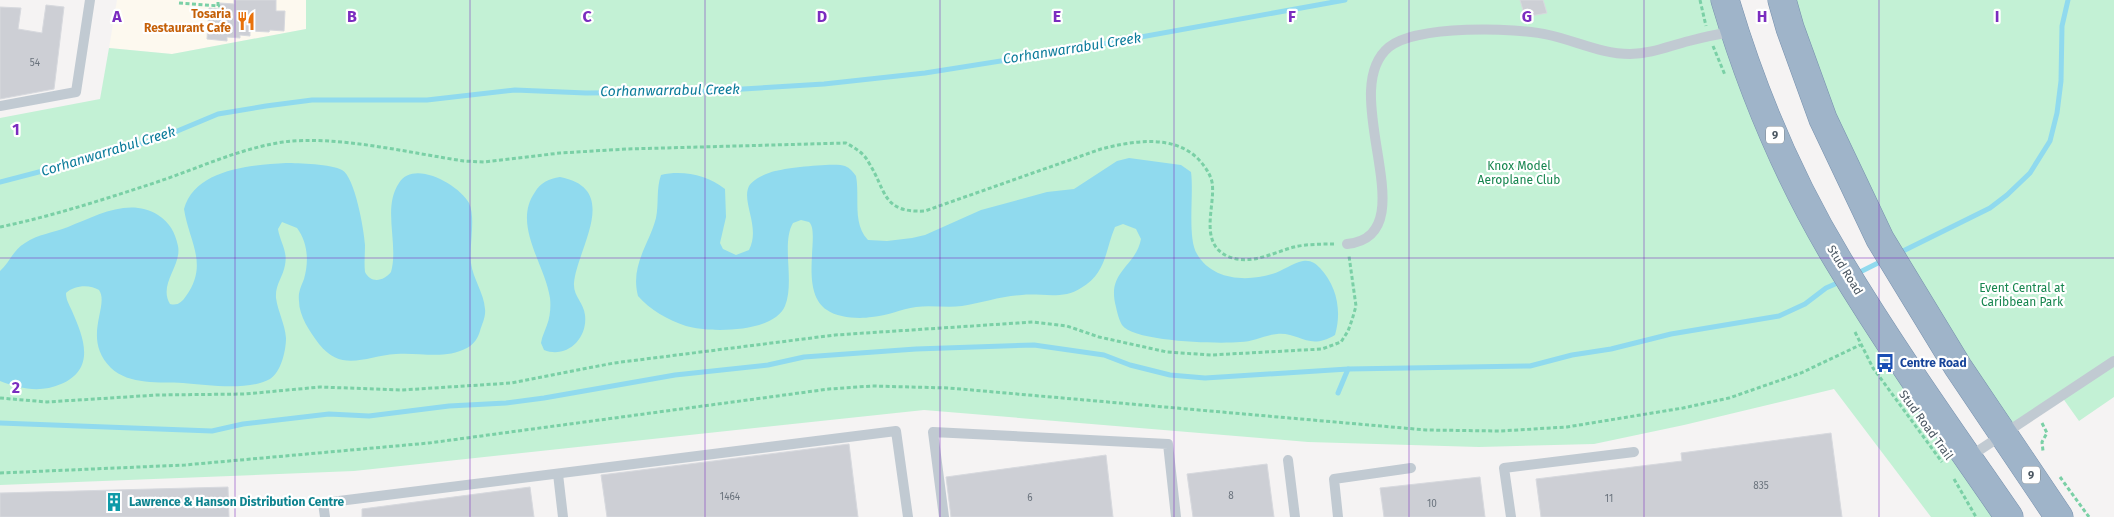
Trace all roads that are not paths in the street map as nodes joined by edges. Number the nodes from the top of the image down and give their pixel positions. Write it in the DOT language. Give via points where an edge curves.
graph roads {
  1 [pos="90,0"];
  2 [pos="1725,0"];
  3 [pos="1782,0"];
  4 [pos="1734,32"];
  5 [pos="0,106"];
  6 [pos="1347,244"];
  7 [pos="2114,361"];
  8 [pos="2003,433"];
  9 [pos="1634,452"];
  10 [pos="1288,460"];
  11 [pos="1411,468"];
  12 [pos="1956,468"];
  13 [pos="558,474"];
  14 [pos="326,517"];
  15 [pos="563,517"];
  16 [pos="908,517"];
  17 [pos="944,517"];
  18 [pos="1176,517"];
  19 [pos="1295,517"];
  20 [pos="1338,517"];
  21 [pos="1511,517"];
  22 [pos="2009,517"];
  23 [pos="2060,517"];
  1 -- 5 [label="lane" via="76,92"];
  2 -- 4 [label="highway, Stud Road / 9"];
  3 -- 8 [label="highway, 9" via="1822,119 1880,239 1958,367"];
  4 -- 6 [label="lane" via="1640,54 1608,51 1550,35 1517,30 1430,34 1401,40 1388,48 1381,58 1372,82 1370,103 1384,192 1382,212 1370,237"];
  4 -- 12 [label="highway, Stud Road / 9" via="1781,150 1807,204"];
  7 -- 8 [label="lane"];
  8 -- 12 [label="lane"];
  8 -- 23 [label="highway, 9"];
  9 -- 21 [label="lane" via="1504,468"];
  10 -- 19 [label="lane"];
  11 -- 20 [label="lane" via="1334,479"];
  12 -- 22 [label="highway, Stud Road / 9"];
  13 -- 14 [label="lane" via="324,503"];
  13 -- 15 [label="lane"];
  13 -- 16 [label="lane" via="896,431"];
  17 -- 18 [label="lane" via="933,432 1168,444"];
}
